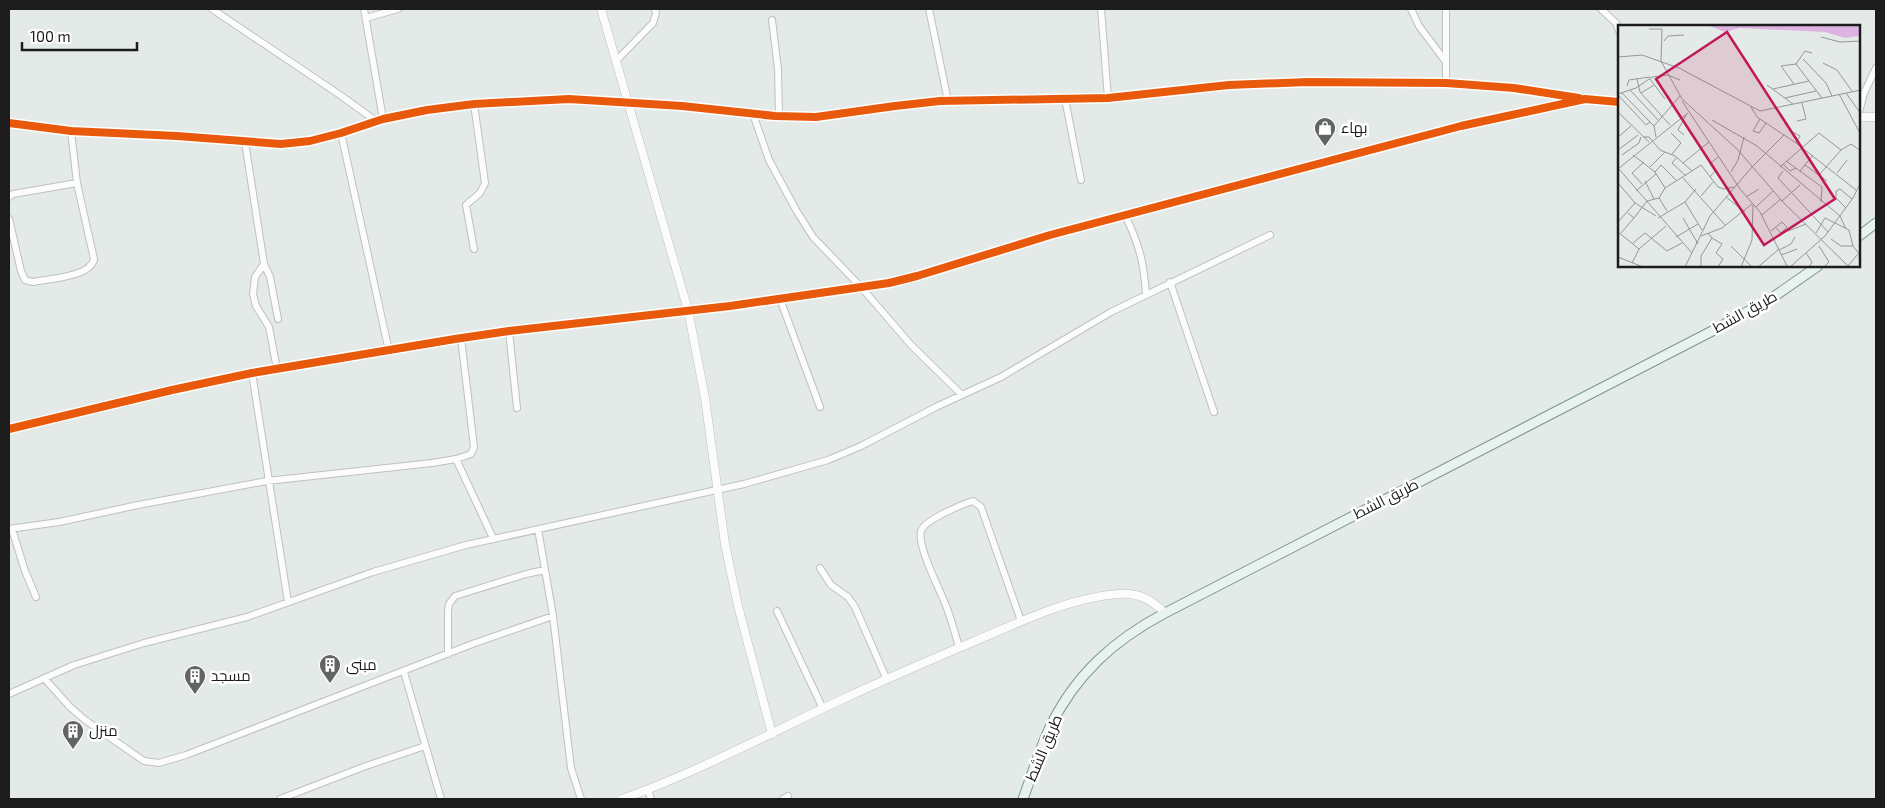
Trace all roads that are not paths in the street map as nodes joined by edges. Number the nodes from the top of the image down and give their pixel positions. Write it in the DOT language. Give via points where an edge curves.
graph roads {
  1 [pos="212,9"];
  2 [pos="364,9"];
  3 [pos="398,9"];
  4 [pos="601,9"];
  5 [pos="655,9"];
  6 [pos="929,9"];
  7 [pos="1101,9"];
  8 [pos="1410,9"];
  9 [pos="1446,9"];
  10 [pos="1601,9"];
  11 [pos="366,18"];
  12 [pos="772,20"];
  13 [pos="1618,28"];
  14 [pos="616,61"];
  15 [pos="1446,62"];
  16 [pos="1876,68"];
  17 [pos="1446,82"];
  18 [pos="1108,98"];
  19 [pos="1065,99"];
  20 [pos="1585,99"];
  21 [pos="948,101"];
  22 [pos="628,102"];
  23 [pos="1618,102"];
  24 [pos="474,104"];
  25 [pos="1860,108"];
  26 [pos="753,114"];
  27 [pos="779,116"];
  28 [pos="1860,117"];
  29 [pos="1876,117"];
  30 [pos="380,120"];
  31 [pos="9,123"];
  32 [pos="71,132"];
  33 [pos="341,133"];
  34 [pos="245,142"];
  35 [pos="1081,180"];
  36 [pos="77,183"];
  37 [pos="9,196"];
  38 [pos="1125,214"];
  39 [pos="9,219"];
  40 [pos="1876,223"];
  41 [pos="1270,235"];
  42 [pos="1860,235"];
  43 [pos="474,249"];
  44 [pos="264,264"];
  45 [pos="1815,268"];
  46 [pos="1170,282"];
  47 [pos="861,288"];
  48 [pos="1146,294"];
  49 [pos="780,299"];
  50 [pos="688,310"];
  51 [pos="278,319"];
  52 [pos="509,331"];
  53 [pos="460,338"];
  54 [pos="388,351"];
  55 [pos="277,369"];
  56 [pos="252,373"];
  57 [pos="962,395"];
  58 [pos="820,407"];
  59 [pos="516,408"];
  60 [pos="1214,412"];
  61 [pos="9,429"];
  62 [pos="456,459"];
  63 [pos="268,481"];
  64 [pos="717,489"];
  65 [pos="10,529"];
  66 [pos="538,529"];
  67 [pos="493,538"];
  68 [pos="820,568"];
  69 [pos="545,570"];
  70 [pos="36,597"];
  71 [pos="288,602"];
  72 [pos="776,611"];
  73 [pos="1165,613"];
  74 [pos="553,616"];
  75 [pos="1021,622"];
  76 [pos="959,648"];
  77 [pos="448,654"];
  78 [pos="404,672"];
  79 [pos="44,678"];
  80 [pos="887,680"];
  81 [pos="9,694"];
  82 [pos="823,709"];
  83 [pos="772,734"];
  84 [pos="425,746"];
  85 [pos="648,790"];
  86 [pos="280,799"];
  87 [pos="441,799"];
  88 [pos="581,799"];
  89 [pos="622,799"];
  90 [pos="651,799"];
  91 [pos="1023,799"];
  1 -- 30 [label="street"];
  2 -- 11 [label="street"];
  3 -- 11 [label="street"];
  4 -- 14 [label="street"];
  5 -- 14 [label="street" via="653,23"];
  6 -- 21 [label="street"];
  7 -- 18 [label="street"];
  8 -- 15 [label="street"];
  9 -- 15 [label="street"];
  10 -- 13 [label="street"];
  11 -- 30 [label="street"];
  12 -- 27 [label="street"];
  14 -- 22 [label="street"];
  15 -- 17 [label="street"];
  16 -- 25 [label="street"];
  17 -- 18 [label="street" via="1229,85"];
  17 -- 20 [label="street"];
  18 -- 19 [label="street"];
  19 -- 21 [label="street"];
  19 -- 35 [label="street"];
  20 -- 23 [label="street"];
  20 -- 38 [label="street" via="1452,128"];
  21 -- 27 [label="street" via="816,117"];
  22 -- 24 [label="street" via="569,98"];
  22 -- 26 [label="street"];
  22 -- 50 [label="street"];
  24 -- 30 [label="street"];
  24 -- 43 [label="street" via="485,183 480,193 466,205"];
  26 -- 27 [label="street"];
  26 -- 47 [label="street" via="769,160 807,229"];
  28 -- 29 [label="street"];
  30 -- 33 [label="street"];
  31 -- 32 [label="street"];
  32 -- 34 [label="street"];
  32 -- 36 [label="street"];
  33 -- 34 [label="street" via="288,144"];
  33 -- 54 [label="street"];
  34 -- 44 [label="street"];
  36 -- 37 [label="street"];
  36 -- 39 [label="street" via="94,259 86,271 33,282 25,280"];
  38 -- 47 [label="street" via="917,276"];
  38 -- 48 [label="street" via="1141,253"];
  40 -- 42 [label="main road"];
  41 -- 46 [label="street"];
  44 -- 51 [label="street" via="270,277"];
  44 -- 55 [label="street" via="255,277 253,294 256,306 269,327"];
  45 -- 73 [label="main road, طريق الشط" via="1772,298 1718,328"];
  46 -- 48 [label="street"];
  46 -- 60 [label="street"];
  47 -- 49 [label="street"];
  47 -- 57 [label="street" via="911,346"];
  48 -- 57 [label="street" via="1001,377"];
  49 -- 50 [label="street"];
  49 -- 58 [label="street"];
  50 -- 52 [label="street"];
  50 -- 64 [label="street" via="705,398"];
  52 -- 53 [label="street"];
  52 -- 59 [label="street"];
  53 -- 54 [label="street"];
  53 -- 62 [label="street" via="474,447 471,454"];
  54 -- 55 [label="street"];
  55 -- 56 [label="street"];
  56 -- 61 [label="street"];
  56 -- 63 [label="street"];
  57 -- 64 [label="street" via="898,429 828,460"];
  62 -- 63 [label="street"];
  62 -- 67 [label="street"];
  63 -- 65 [label="street"];
  63 -- 71 [label="street"];
  64 -- 66 [label="street"];
  64 -- 83 [label="street" via="738,606"];
  65 -- 70 [label="street"];
  66 -- 67 [label="street"];
  66 -- 69 [label="street"];
  67 -- 71 [label="street" via="373,572"];
  68 -- 80 [label="street" via="830,585 848,597 855,607"];
  69 -- 74 [label="street"];
  69 -- 77 [label="street" via="455,596 448,611"];
  71 -- 79 [label="street" via="247,617 118,651"];
  72 -- 82 [label="street"];
  73 -- 75 [label="street" via="1148,598 1120,593 1094,597"];
  73 -- 91 [label="main road, طريق الشط" via="1113,645 1084,675 1049,729"];
  74 -- 77 [label="street"];
  74 -- 88 [label="street" via="571,768"];
  75 -- 76 [label="street"];
  75 -- 76 [label="street" via="981,507 973,502 965,504 928,522 922,528 920,538"];
  76 -- 80 [label="street"];
  77 -- 78 [label="street"];
  78 -- 79 [label="street" via="186,755 154,764 144,761 91,725"];
  78 -- 84 [label="street"];
  79 -- 81 [label="street"];
  80 -- 82 [label="street"];
  82 -- 83 [label="street"];
  83 -- 85 [label="street"];
  84 -- 86 [label="street"];
  84 -- 87 [label="street"];
  85 -- 89 [label="street"];
  85 -- 90 [label="street"];
}
